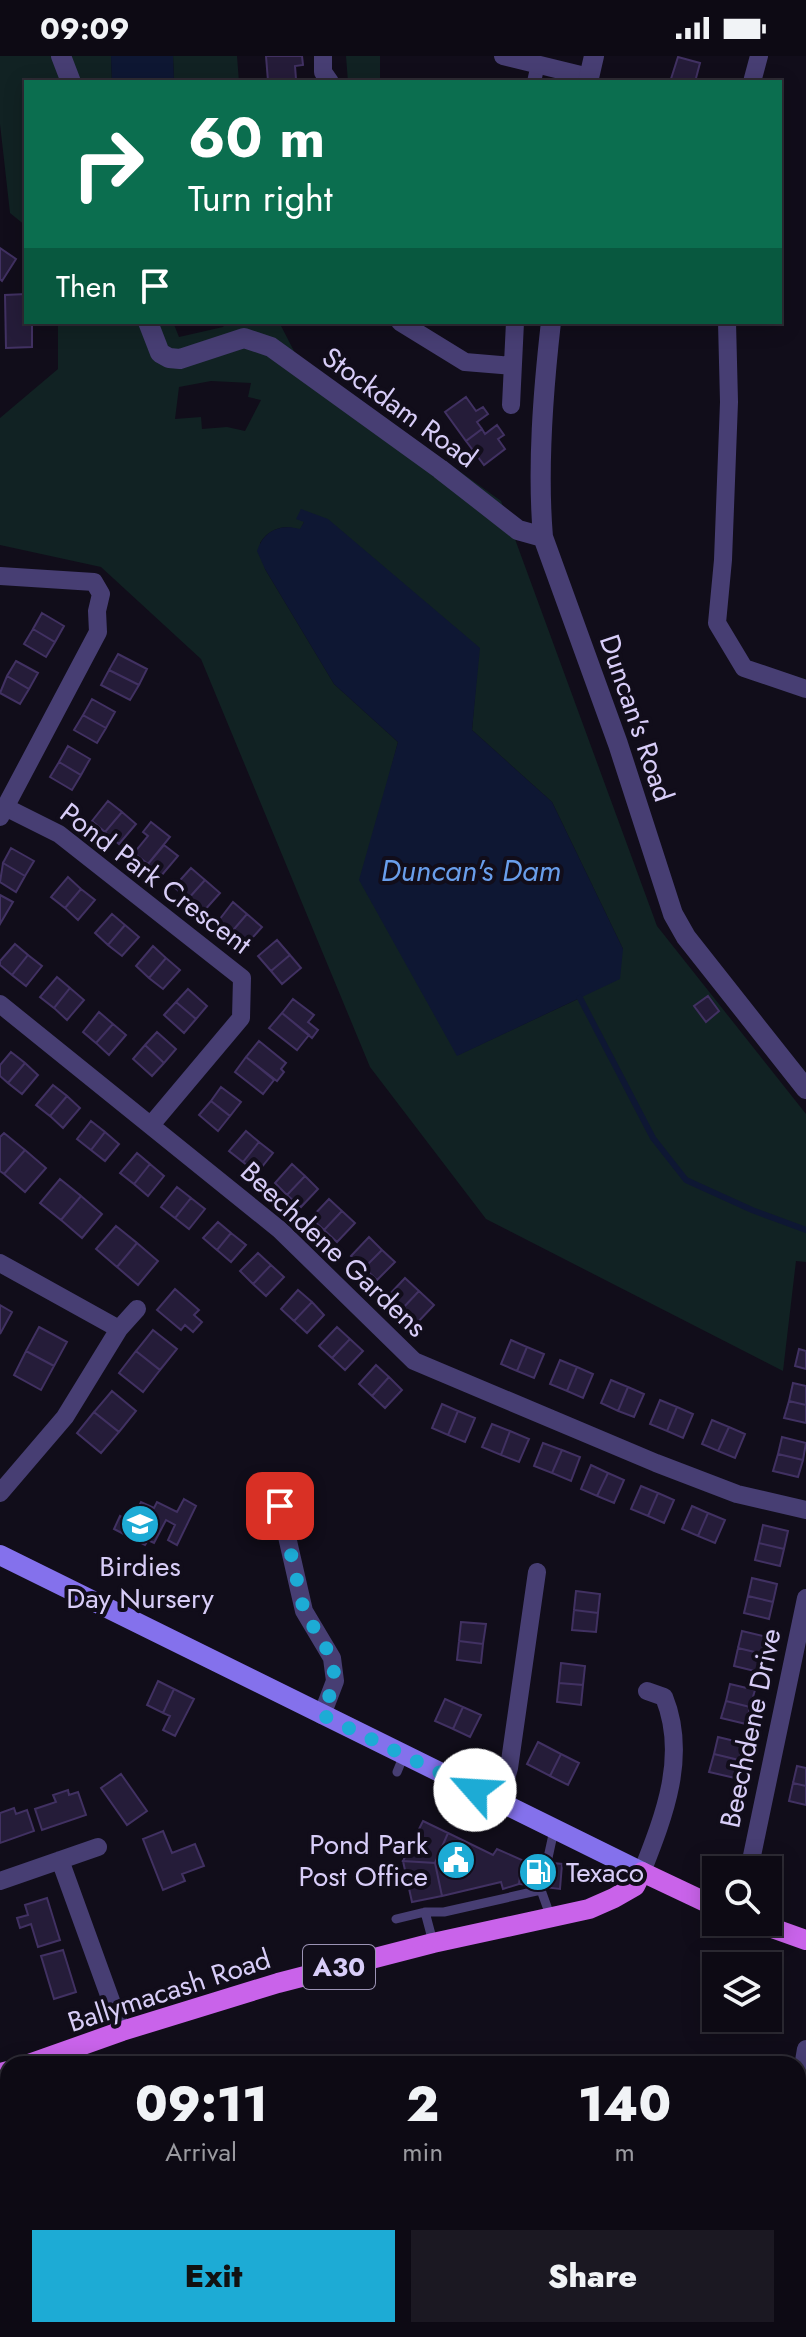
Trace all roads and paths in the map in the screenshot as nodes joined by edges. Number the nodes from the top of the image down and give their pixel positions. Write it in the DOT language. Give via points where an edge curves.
graph roads {
  1 [pos="61,56"];
  2 [pos="323,56"];
  3 [pos="503,56"];
  4 [pos="594,56"];
  5 [pos="759,56"];
  6 [pos="536,73"];
  7 [pos="70,80"];
  8 [pos="329,80"];
  9 [pos="588,80"];
  10 [pos="753,80"];
  11 [pos="149,324"];
  12 [pos="403,324"];
  13 [pos="515,324"];
  14 [pos="551,324"];
  15 [pos="727,324"];
  16 [pos="512,366"];
  17 [pos="511,405"];
  18 [pos="543,537"];
  19 [pos="0,576"];
  20 [pos="806,689"];
  21 [pos="3,812"];
  22 [pos="0,1004"];
  23 [pos="806,1089"];
  24 [pos="151,1125"];
  25 [pos="0,1263"];
  26 [pos="137,1309"];
  27 [pos="119,1329"];
  28 [pos="0,1493"];
  29 [pos="280,1506"];
  30 [pos="806,1510"];
  31 [pos="0,1555"];
  32 [pos="537,1572"];
  33 [pos="806,1598"];
  34 [pos="647,1691"];
  35 [pos="322,1715"];
  36 [pos="499,1802"];
  37 [pos="554,1830"];
  38 [pos="98,1847"];
  39 [pos="752,1856"];
  40 [pos="60,1860"];
  41 [pos="642,1872"];
  42 [pos="0,1881"];
  43 [pos="541,1890"];
  44 [pos="702,1900"];
  45 [pos="425,1912"];
  46 [pos="551,1918"];
  47 [pos="396,1919"];
  48 [pos="782,1932"];
  49 [pos="806,1940"];
  50 [pos="433,1943"];
  51 [pos="122,2031"];
  52 [pos="70,2056"];
  1 -- 7 [label="street"];
  2 -- 8 [label="street"];
  3 -- 6 [label="street"];
  4 -- 9 [label="street"];
  5 -- 10 [label="street"];
  6 -- 9 [label="street"];
  11 -- 18 [label="street, Stockdam Road" via="160,353 169,358 244,338 271,347 518,530"];
  12 -- 16 [label="street" via="465,362"];
  13 -- 16 [label="street"];
  14 -- 18 [label="street, Duncan's Road" via="543,428"];
  15 -- 20 [label="street" via="729,402 717,623 744,668"];
  16 -- 17 [label="street"];
  18 -- 23 [label="street, Duncan's Road" via="673,914"];
  19 -- 21 [label="street" via="94,582 101,594 98,632"];
  21 -- 24 [label="street, Pond Park Crescent" via="59,834 242,978 241,1018"];
  22 -- 24 [label="street, Beechdene Gardens"];
  24 -- 30 [label="street, Beechdene Gardens" via="280,1230 414,1361 683,1474 737,1494"];
  25 -- 27 [label="street"];
  26 -- 27 [label="street"];
  27 -- 28 [label="street" via="65,1417"];
  29 -- 35 [label="street" via="304,1611 332,1658 335,1681"];
  31 -- 35 [label="main road"];
  32 -- 36 [label="street" via="509,1768"];
  33 -- 39 [label="street, Beechdene Drive"];
  34 -- 41 [label="street" via="664,1697 672,1717 674,1748 669,1799"];
  35 -- 36 [label="main road" via="400,1764"];
  36 -- 37 [label="main road"];
  37 -- 41 [label="main road"];
  37 -- 43 [label="lane"];
  38 -- 40 [label="street"];
  40 -- 42 [label="street"];
  40 -- 51 [label="street"];
  41 -- 44 [label="main road"];
  41 -- 46 [label="main road, Ballymacash Road / A30" via="635,1886 614,1898"];
  43 -- 45 [label="lane"];
  43 -- 46 [label="lane"];
  45 -- 47 [label="lane"];
  45 -- 50 [label="lane"];
  46 -- 50 [label="main road, Ballymacash Road / A30"];
  48 -- 49 [label="main road"];
  50 -- 51 [label="main road, Ballymacash Road / A30"];
  51 -- 52 [label="main road, Ballymacash Road / A30"];
}
